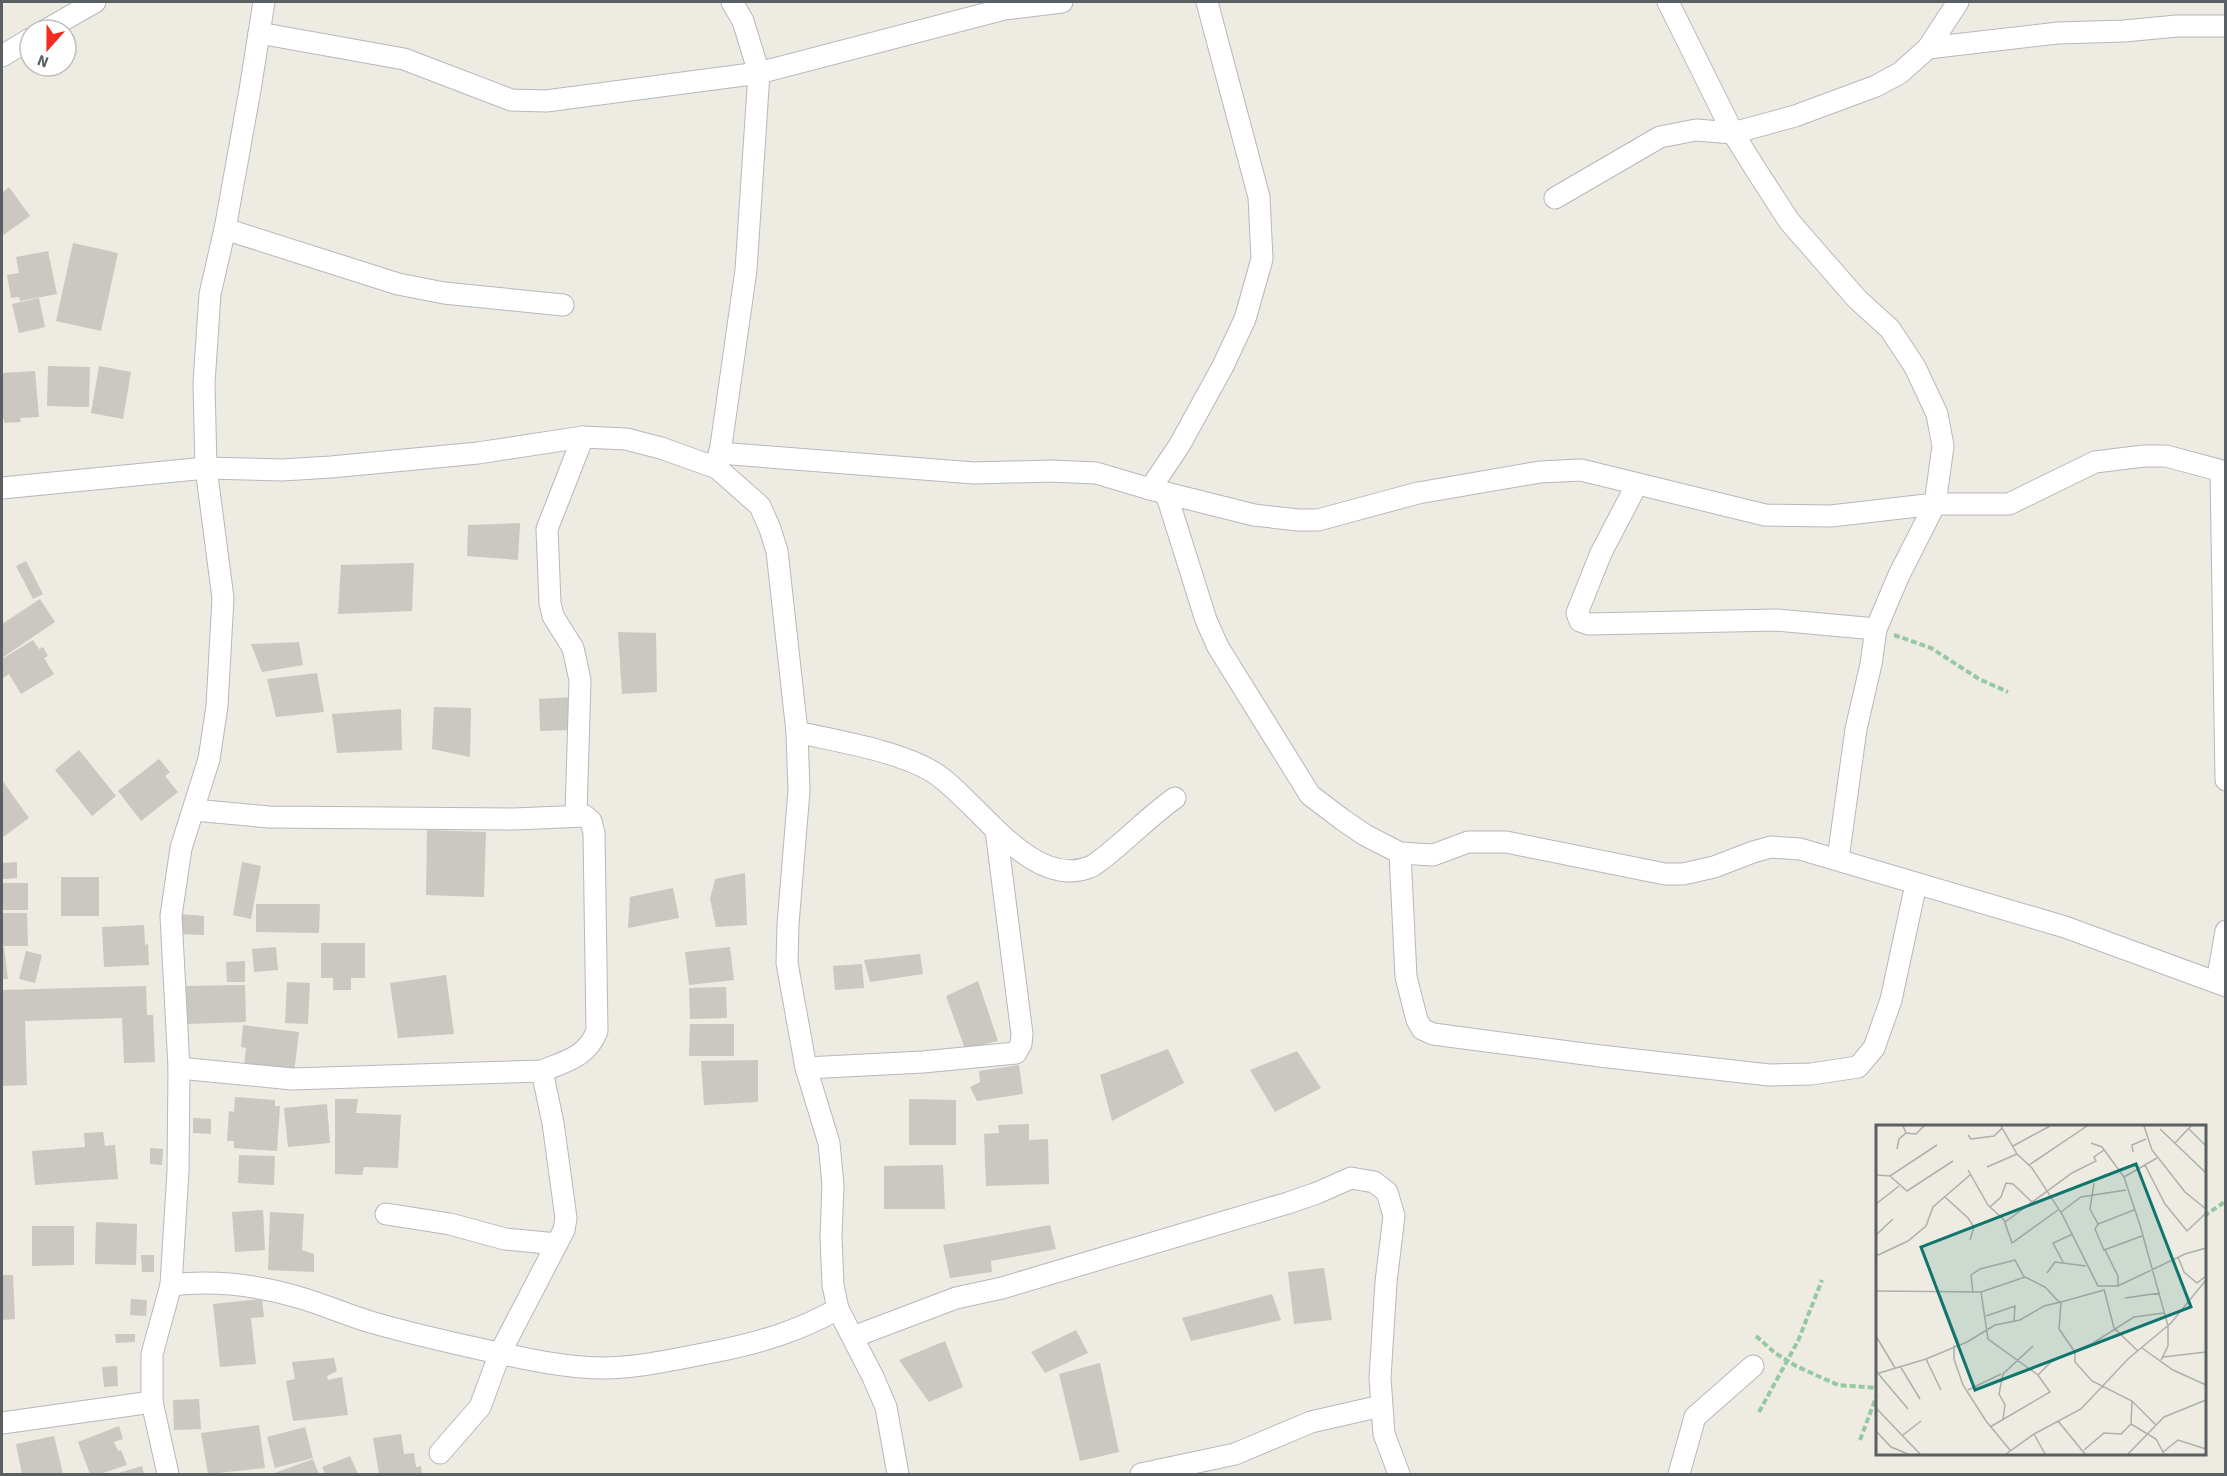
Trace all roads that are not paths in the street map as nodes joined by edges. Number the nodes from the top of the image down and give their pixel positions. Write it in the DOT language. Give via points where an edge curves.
graph roads {
  1 [pos="95,2"];
  2 [pos="264,2"];
  3 [pos="732,2"];
  4 [pos="1062,2"];
  5 [pos="1207,2"];
  6 [pos="1668,2"];
  7 [pos="1958,2"];
  8 [pos="67,18"];
  9 [pos="2226,26"];
  10 [pos="259,33"];
  11 [pos="18,46"];
  12 [pos="1928,48"];
  13 [pos="2,56"];
  14 [pos="759,73"];
  15 [pos="1733,133"];
  16 [pos="1555,198"];
  17 [pos="225,230"];
  18 [pos="563,305"];
  19 [pos="583,436"];
  20 [pos="718,460"];
  21 [pos="206,468"];
  22 [pos="2223,471"];
  23 [pos="1637,484"];
  24 [pos="2,489"];
  25 [pos="1158,491"];
  26 [pos="1935,504"];
  27 [pos="1876,629"];
  28 [pos="797,732"];
  29 [pos="2226,780"];
  30 [pos="1175,798"];
  31 [pos="194,810"];
  32 [pos="576,815"];
  33 [pos="996,830"];
  34 [pos="1400,853"];
  35 [pos="1838,860"];
  36 [pos="1916,884"];
  37 [pos="2226,931"];
  38 [pos="2221,984"];
  39 [pos="179,1068"];
  40 [pos="806,1068"];
  41 [pos="542,1071"];
  42 [pos="386,1214"];
  43 [pos="557,1244"];
  44 [pos="171,1285"];
  45 [pos="838,1309"];
  46 [pos="853,1337"];
  47 [pos="500,1353"];
  48 [pos="1754,1366"];
  49 [pos="152,1402"];
  50 [pos="1381,1406"];
  51 [pos="2,1424"];
  52 [pos="440,1453"];
  53 [pos="168,1474"];
  54 [pos="898,1474"];
  55 [pos="1141,1474"];
  56 [pos="1399,1474"];
  57 [pos="1679,1474"];
  1 -- 8 [label="street"];
  2 -- 10 [label="street"];
  3 -- 14 [label="street" via="743,21"];
  4 -- 14 [label="street" via="1004,9"];
  5 -- 25 [label="street" via="1259,197 1262,259 1245,319"];
  6 -- 15 [label="street"];
  7 -- 12 [label="street"];
  9 -- 12 [label="street" via="2058,33"];
  10 -- 14 [label="street" via="404,59 511,100 546,101"];
  10 -- 17 [label="street"];
  11 -- 13 [label="street"];
  12 -- 15 [label="street" via="1900,73 1876,86 1795,116"];
  14 -- 20 [label="street" via="746,270"];
  15 -- 16 [label="street" via="1696,130 1660,137"];
  15 -- 26 [label="street" via="1789,221 1857,299 1890,329 1915,367 1937,414 1943,446"];
  17 -- 18 [label="street" via="398,284 444,293"];
  17 -- 21 [label="street" via="210,294 204,383"];
  19 -- 20 [label="street" via="626,439"];
  19 -- 21 [label="street" via="478,453 331,467"];
  19 -- 32 [label="street" via="547,529 550,603 553,616 573,648 580,680"];
  20 -- 25 [label="street" via="975,474 1096,474"];
  20 -- 28 [label="street" via="760,506 774,540"];
  21 -- 24 [label="street"];
  21 -- 31 [label="street" via="223,598 217,706 209,759"];
  22 -- 26 [label="street" via="2166,456 2144,456 2095,462 2009,504"];
  22 -- 29 [label="street"];
  23 -- 25 [label="street" via="1581,470 1540,472 1418,493 1318,520 1254,515"];
  23 -- 26 [label="street" via="1766,515 1831,516"];
  23 -- 27 [label="street" via="1601,553 1577,614 1581,621 1589,624 1777,620"];
  25 -- 34 [label="street" via="1218,647 1310,795 1365,836"];
  26 -- 27 [label="street"];
  27 -- 35 [label="street" via="1856,729"];
  28 -- 33 [label="street" via="892,755 932,771 954,787"];
  28 -- 40 [label="street" via="799,792 787,963"];
  30 -- 33 [label="street" via="1090,867 1046,866 1021,853"];
  31 -- 32 [label="street" via="269,817 514,819"];
  31 -- 39 [label="street" via="182,848 171,916"];
  32 -- 41 [label="street" via="591,821 594,833 597,1031 592,1044 576,1057"];
  33 -- 40 [label="street" via="1022,1034 1016,1053"];
  34 -- 35 [label="street" via="1433,855 1468,842 1506,842 1665,874 1714,867 1771,847 1800,849"];
  34 -- 36 [label="street" via="1406,976 1422,1029 1433,1034 1536,1048 1769,1075 1858,1067 1874,1048 1891,1000"];
  35 -- 36 [label="street"];
  36 -- 38 [label="street" via="2065,927"];
  37 -- 38 [label="street"];
  39 -- 41 [label="street" via="292,1079"];
  39 -- 44 [label="street"];
  40 -- 45 [label="street" via="829,1143 833,1285"];
  41 -- 43 [label="street" via="566,1218"];
  42 -- 43 [label="street" via="450,1224 505,1239"];
  43 -- 47 [label="street"];
  44 -- 47 [label="street" via="201,1282 270,1290 377,1324"];
  44 -- 49 [label="street" via="152,1354"];
  45 -- 46 [label="street"];
  45 -- 47 [label="street" via="777,1337 659,1364 571,1366"];
  46 -- 50 [label="street" via="956,1298 1002,1288 1288,1203 1351,1178 1359,1179 1374,1182 1387,1192 1394,1216 1381,1356"];
  46 -- 54 [label="street" via="886,1407"];
  47 -- 52 [label="street" via="480,1407"];
  48 -- 57 [label="street" via="1695,1417"];
  49 -- 51 [label="street"];
  49 -- 53 [label="street"];
  50 -- 55 [label="street" via="1311,1422 1235,1454"];
  50 -- 56 [label="street" via="1384,1434"];
}
